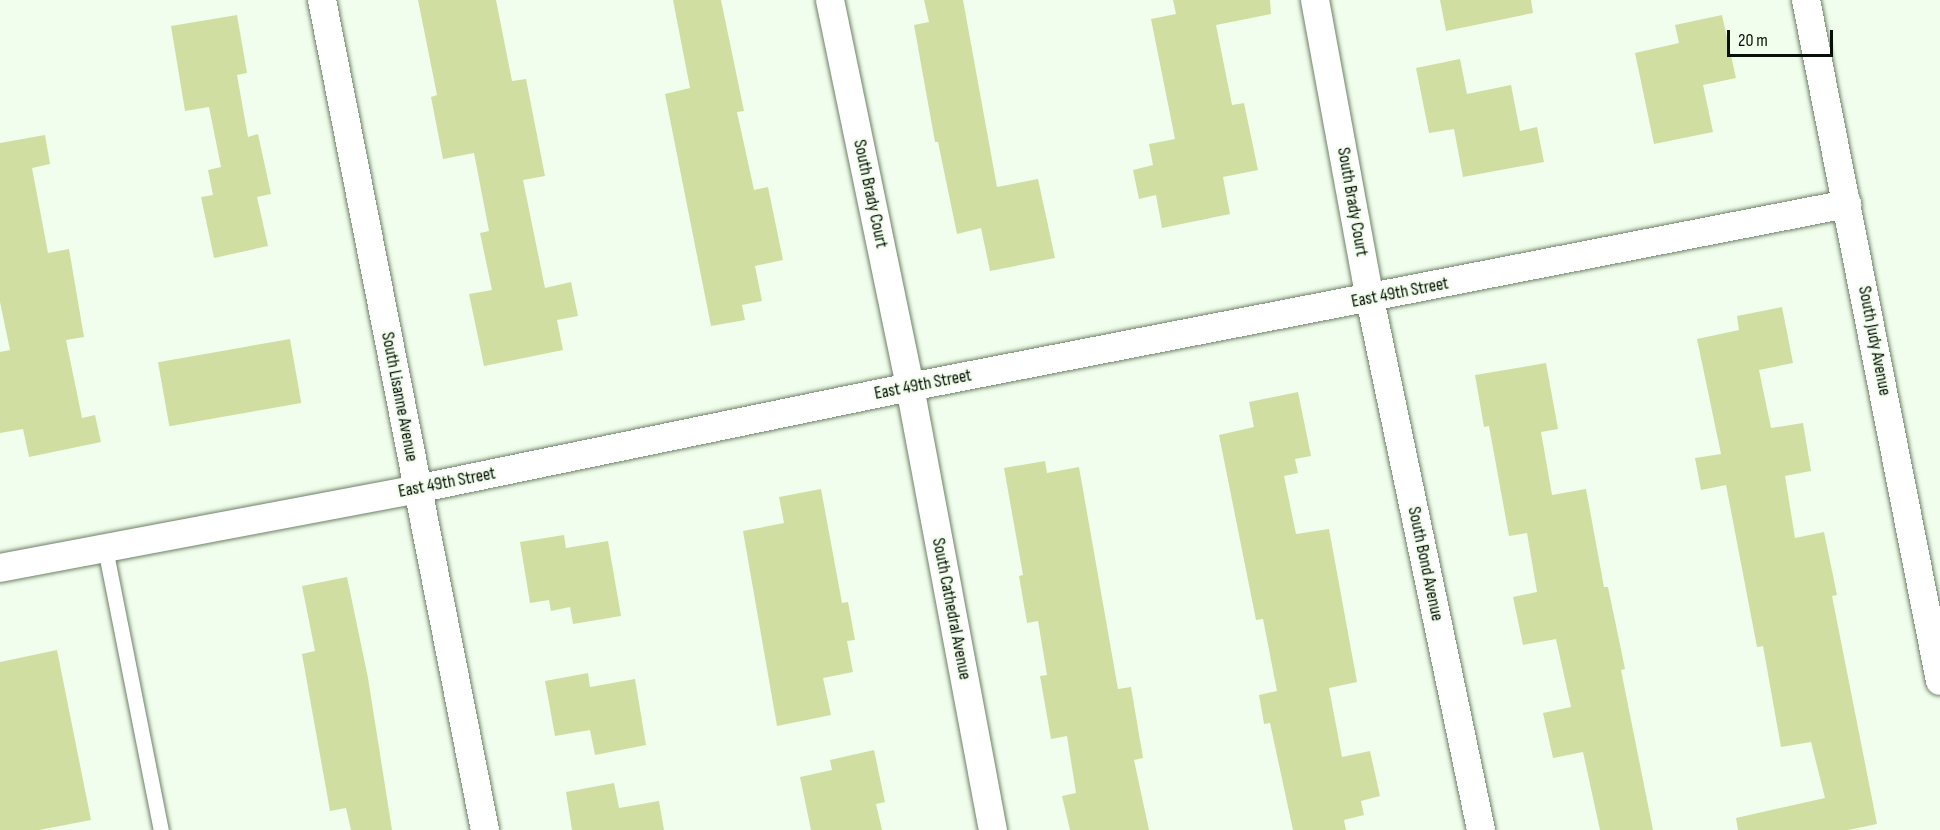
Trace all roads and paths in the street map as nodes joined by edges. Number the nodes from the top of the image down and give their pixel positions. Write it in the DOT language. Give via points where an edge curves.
graph roads {
  1 [pos="322,0"];
  2 [pos="830,0"];
  3 [pos="1315,0"];
  4 [pos="1806,0"];
  5 [pos="1847,204"];
  6 [pos="1370,299"];
  7 [pos="910,387"];
  8 [pos="417,489"];
  9 [pos="105,548"];
  10 [pos="0,568"];
  11 [pos="1940,681"];
  12 [pos="161,830"];
  13 [pos="485,830"];
  14 [pos="993,830"];
  15 [pos="1481,830"];
  1 -- 8 [label="street, South Lisanne Avenue"];
  2 -- 7 [label="street, South Brady Court"];
  3 -- 6 [label="street, South Brady Court"];
  4 -- 5 [label="street, South Judy Avenue"];
  5 -- 6 [label="street, East 49th Street"];
  5 -- 11 [label="street, South Judy Avenue"];
  6 -- 7 [label="street, East 49th Street"];
  6 -- 15 [label="street, South Bond Avenue"];
  7 -- 8 [label="street, East 49th Street"];
  7 -- 14 [label="street, South Cathedral Avenue"];
  8 -- 9 [label="street, East 49th Street"];
  8 -- 13 [label="street, South Lisanne Avenue"];
  9 -- 10 [label="street, East 49th Street"];
  9 -- 12 [label="lane"];
}
